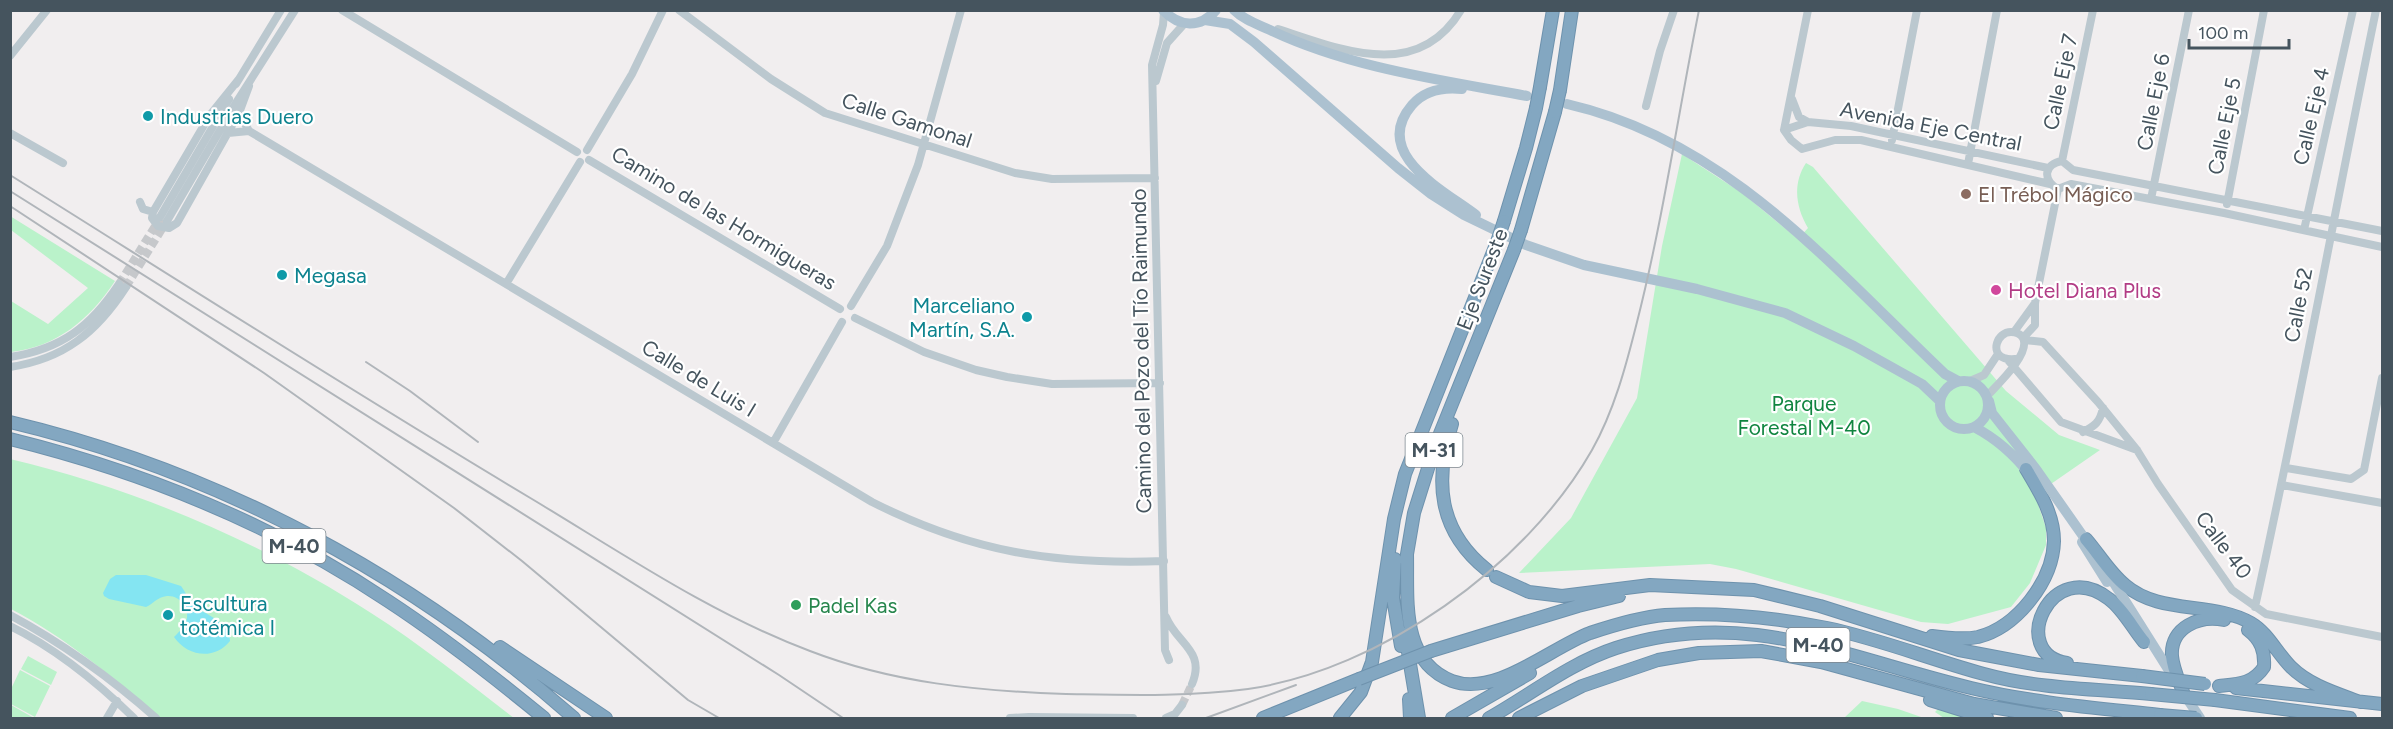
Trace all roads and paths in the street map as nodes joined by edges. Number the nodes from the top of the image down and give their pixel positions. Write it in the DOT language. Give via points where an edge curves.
graph roads {
  1 [pos="47,10"];
  2 [pos="281,10"];
  3 [pos="295,10"];
  4 [pos="342,10"];
  5 [pos="663,10"];
  6 [pos="679,10"];
  7 [pos="961,10"];
  8 [pos="1216,10"];
  9 [pos="1234,10"];
  10 [pos="1461,10"];
  11 [pos="1553,10"];
  12 [pos="1572,10"];
  13 [pos="1674,10"];
  14 [pos="1808,10"];
  15 [pos="1917,10"];
  16 [pos="1997,10"];
  17 [pos="2093,10"];
  18 [pos="2189,10"];
  19 [pos="2264,10"];
  20 [pos="2353,10"];
  21 [pos="2376,10"];
  22 [pos="1163,11"];
  23 [pos="1205,20"];
  24 [pos="1184,24"];
  25 [pos="1258,24"];
  26 [pos="10,56"];
  27 [pos="249,86"];
  28 [pos="1154,91"];
  29 [pos="1791,94"];
  30 [pos="1567,104"];
  31 [pos="1646,106"];
  32 [pos="239,112"];
  33 [pos="1808,122"];
  34 [pos="1784,130"];
  35 [pos="249,131"];
  36 [pos="10,133"];
  37 [pos="228,133"];
  38 [pos="1893,135"];
  39 [pos="925,143"];
  40 [pos="1892,147"];
  41 [pos="587,150"];
  42 [pos="1971,150"];
  43 [pos="577,152"];
  44 [pos="589,160"];
  45 [pos="2062,161"];
  46 [pos="580,162"];
  47 [pos="63,163"];
  48 [pos="1968,164"];
  49 [pos="2048,168"];
  50 [pos="2073,170"];
  51 [pos="1155,178"];
  52 [pos="2071,184"];
  53 [pos="2155,185"];
  54 [pos="2054,186"];
  55 [pos="2151,199"];
  56 [pos="2228,200"];
  57 [pos="140,202"];
  58 [pos="2224,213"];
  59 [pos="2308,216"];
  60 [pos="160,217"];
  61 [pos="2333,221"];
  62 [pos="1490,227"];
  63 [pos="2304,230"];
  64 [pos="2382,231"];
  65 [pos="2330,236"];
  66 [pos="2382,247"];
  67 [pos="506,284"];
  68 [pos="2035,303"];
  69 [pos="851,306"];
  70 [pos="840,309"];
  71 [pos="855,318"];
  72 [pos="842,322"];
  73 [pos="2035,326"];
  74 [pos="2014,332"];
  75 [pos="2023,339"];
  76 [pos="2043,342"];
  77 [pos="1475,352"];
  78 [pos="1998,354"];
  79 [pos="10,357"];
  80 [pos="2013,362"];
  81 [pos="10,367"];
  82 [pos="2382,378"];
  83 [pos="1964,381"];
  84 [pos="1160,383"];
  85 [pos="1988,399"];
  86 [pos="1940,401"];
  87 [pos="2103,408"];
  88 [pos="1426,421"];
  89 [pos="10,422"];
  90 [pos="1974,427"];
  91 [pos="2083,432"];
  92 [pos="10,439"];
  93 [pos="773,443"];
  94 [pos="2137,450"];
  95 [pos="2286,468"];
  96 [pos="2026,469"];
  97 [pos="2282,485"];
  98 [pos="2382,503"];
  99 [pos="2086,539"];
  100 [pos="1407,554"];
  101 [pos="1164,561"];
  102 [pos="1384,584"];
  103 [pos="1680,587"];
  104 [pos="2255,607"];
  105 [pos="434,610"];
  106 [pos="1164,611"];
  107 [pos="1694,614"];
  108 [pos="10,616"];
  109 [pos="1875,624"];
  110 [pos="10,626"];
  111 [pos="2382,638"];
  112 [pos="2144,642"];
  113 [pos="1169,660"];
  114 [pos="1821,662"];
  115 [pos="2115,673"];
  116 [pos="1192,684"];
  117 [pos="2219,686"];
  118 [pos="2183,692"];
  119 [pos="117,701"];
  120 [pos="1552,702"];
  121 [pos="2360,702"];
  122 [pos="2382,704"];
  123 [pos="1182,705"];
  124 [pos="1414,716"];
  125 [pos="107,718"];
  126 [pos="134,718"];
  127 [pos="156,718"];
  128 [pos="544,718"];
  129 [pos="574,718"];
  130 [pos="606,718"];
  131 [pos="1010,718"];
  132 [pos="1133,718"];
  133 [pos="1166,718"];
  134 [pos="1263,718"];
  135 [pos="1340,718"];
  136 [pos="1353,718"];
  137 [pos="1452,718"];
  138 [pos="1489,718"];
  139 [pos="1519,718"];
  140 [pos="1527,718"];
  141 [pos="1987,718"];
  142 [pos="2056,718"];
  143 [pos="2197,718"];
  144 [pos="2350,718"];
  1 -- 26 [label="street"];
  2 -- 60 [label="street" via="239,79 207,120"];
  3 -- 27 [label="street"];
  4 -- 43 [label="street"];
  5 -- 41 [label="street" via="633,74"];
  6 -- 39 [label="street, Calle Gamonal" via="771,79 825,113"];
  7 -- 39 [label="street"];
  8 -- 23 [label="main road"];
  9 -- 25 [label="main road"];
  10 -- 25 [label="street" via="1434,41 1399,55 1345,48"];
  11 -- 88 [label="highway, Eje Sureste / M-31, bridge" via="1536,108 1504,221"];
  12 -- 77 [label="highway, Eje Sureste / M-31, bridge" via="1555,112 1521,230"];
  13 -- 31 [label="street"];
  14 -- 29 [label="street"];
  15 -- 38 [label="street"];
  16 -- 42 [label="street"];
  17 -- 45 [label="street, Calle Eje 7"];
  18 -- 53 [label="street, Calle Eje 6"];
  19 -- 56 [label="street, Calle Eje 5"];
  20 -- 59 [label="street, Calle Eje 4"];
  21 -- 61 [label="street, Calle 52"];
  22 -- 24 [label="main road"];
  22 -- 28 [label="street, Camino del Pozo del Tío Raimundo" via="1152,65"];
  23 -- 24 [label="main road"];
  23 -- 62 [label="main road" via="1238,29 1431,194"];
  24 -- 28 [label="street, Camino del Pozo del Tío Raimundo" via="1166,46"];
  25 -- 62 [label="main road" via="1338,57 1523,95 1436,90 1415,102 1401,128 1404,153 1414,169"];
  27 -- 32 [label="street"];
  27 -- 60 [label="street"];
  28 -- 51 [label="street, Camino del Pozo del Tío Raimundo"];
  29 -- 33 [label="street" via="1799,117"];
  29 -- 34 [label="street"];
  30 -- 83 [label="main road" via="1638,125 1708,162 1797,231 1945,374"];
  32 -- 35 [label="street"];
  32 -- 37 [label="street"];
  33 -- 34 [label="street"];
  33 -- 38 [label="street, Avenida Eje Central"];
  34 -- 40 [label="street, Avenida Eje Central" via="1802,149 1836,140 1861,140"];
  35 -- 37 [label="street"];
  35 -- 67 [label="street, Calle de Luis I"];
  36 -- 47 [label="street"];
  37 -- 60 [label="street" via="177,223 169,228 158,226 152,218"];
  38 -- 40 [label="street"];
  38 -- 42 [label="street, Avenida Eje Central"];
  39 -- 51 [label="street, Calle Gamonal" via="1033,177"];
  39 -- 69 [label="street" via="887,246"];
  40 -- 48 [label="street, Avenida Eje Central"];
  41 -- 43 [label="street"];
  41 -- 44 [label="street"];
  42 -- 48 [label="street"];
  42 -- 49 [label="street, Avenida Eje Central"];
  43 -- 46 [label="street"];
  44 -- 46 [label="street"];
  44 -- 70 [label="street, Camino de las Hormigueras"];
  45 -- 49 [label="street"];
  45 -- 50 [label="street"];
  46 -- 67 [label="street"];
  48 -- 54 [label="street, Avenida Eje Central"];
  49 -- 54 [label="street" via="2046,176"];
  50 -- 52 [label="street"];
  50 -- 53 [label="street"];
  51 -- 84 [label="street, Camino del Pozo del Tío Raimundo"];
  52 -- 54 [label="street"];
  52 -- 55 [label="street"];
  53 -- 55 [label="street, Calle Eje 6"];
  53 -- 56 [label="street"];
  54 -- 68 [label="street"];
  55 -- 58 [label="street"];
  56 -- 58 [label="street, Calle Eje 5"];
  56 -- 59 [label="street"];
  57 -- 60 [label="street" via="143,209"];
  58 -- 63 [label="street"];
  59 -- 61 [label="street"];
  59 -- 63 [label="street, Calle Eje 4"];
  61 -- 64 [label="street"];
  61 -- 65 [label="street, Calle 52"];
  62 -- 86 [label="main road" via="1584,265 1785,313 1923,384"];
  63 -- 65 [label="street"];
  65 -- 66 [label="street"];
  65 -- 95 [label="street, Calle 52"];
  67 -- 93 [label="street, Calle de Luis I"];
  68 -- 73 [label="street"];
  68 -- 74 [label="street"];
  69 -- 70 [label="street"];
  69 -- 71 [label="street"];
  70 -- 72 [label="street"];
  71 -- 72 [label="street"];
  71 -- 84 [label="street" via="924,352 1007,377 1053,384"];
  72 -- 93 [label="street"];
  73 -- 75 [label="street"];
  73 -- 76 [label="street, Calle 40"];
  74 -- 75 [label="street"];
  74 -- 78 [label="street" via="2004,333 1998,339"];
  75 -- 76 [label="street"];
  75 -- 80 [label="street" via="2024,348"];
  76 -- 87 [label="street, Calle 40"];
  77 -- 100 [label="highway, Eje Sureste / M-31" via="1424,478"];
  77 -- 103 [label="highway" via="1445,447 1441,488 1459,539 1477,562 1529,591 1554,595 1650,585"];
  78 -- 80 [label="street"];
  78 -- 83 [label="street" via="1984,375"];
  79 -- 81 [label="street" via="45,349 74,334 123,286 104,318 79,340 47,358"];
  80 -- 85 [label="street"];
  80 -- 91 [label="street" via="2061,422"];
  82 -- 95 [label="street" via="2364,470 2351,479"];
  83 -- 85 [label="main road" via="1983,389"];
  83 -- 86 [label="main road" via="1946,388"];
  84 -- 101 [label="street, Camino del Pozo del Tío Raimundo"];
  85 -- 90 [label="main road" via="1986,417"];
  85 -- 99 [label="main road" via="1992,413"];
  86 -- 90 [label="main road" via="1942,415 1952,425"];
  87 -- 91 [label="street" via="2101,420"];
  87 -- 94 [label="street, Calle 40"];
  88 -- 102 [label="highway, M-31" via="1405,474"];
  88 -- 124 [label="highway" via="1401,517 1394,570 1393,598"];
  89 -- 105 [label="highway, M-40" via="145,461 245,502 350,556"];
  90 -- 96 [label="main road" via="2009,450"];
  91 -- 94 [label="street"];
  92 -- 128 [label="highway, M-40" via="137,476 287,542 343,572 412,617"];
  93 -- 101 [label="street, Calle de Luis I" via="881,507 968,542 1059,560"];
  94 -- 104 [label="street, Calle 40" via="2232,590"];
  95 -- 97 [label="street, Calle 52"];
  96 -- 109 [label="highway" via="2048,509 2054,542 2044,576 2023,608 1995,630 1962,639"];
  96 -- 112 [label="main road" via="2082,542"];
  97 -- 98 [label="street"];
  97 -- 104 [label="street, Calle 52"];
  99 -- 118 [label="main road"];
  99 -- 121 [label="highway" via="2124,585 2156,601 2233,614 2253,624 2291,668 2319,687"];
  100 -- 107 [label="highway" via="1412,637 1434,671 1455,682 1486,683 1589,634 1641,618"];
  100 -- 124 [label="highway" via="1403,618"];
  101 -- 106 [label="street, Camino del Pozo del Tío Raimundo"];
  102 -- 135 [label="highway" via="1366,681"];
  102 -- 136 [label="highway" via="1386,607 1377,663"];
  103 -- 109 [label="highway" via="1754,590"];
  103 -- 134 [label="highway, bridge" via="1578,606 1431,651"];
  104 -- 111 [label="street, Calle 40" via="2276,617"];
  105 -- 129 [label="highway, M-40" via="504,659"];
  105 -- 130 [label="highway" via="464,622"];
  106 -- 113 [label="street, Camino del Pozo del Tío Raimundo"];
  106 -- 116 [label="street" via="1171,628 1195,659"];
  107 -- 137 [label="highway, M-40" via="1610,633 1566,652"];
  107 -- 144 [label="highway, M-40, bridge" via="1752,615 1829,628 2007,679"];
  108 -- 127 [label="street" via="38,629 88,663"];
  109 -- 115 [label="highway" via="1959,650 2038,665"];
  110 -- 119 [label="street" via="59,655"];
  112 -- 115 [label="highway" via="2112,600 2098,591 2071,588 2048,601 2038,628 2046,654 2058,662"];
  112 -- 143 [label="main road"];
  114 -- 120 [label="highway" via="1761,651 1699,653 1614,674"];
  114 -- 141 [label="highway"];
  114 -- 142 [label="highway" via="1974,704"];
  115 -- 117 [label="highway, bridge"];
  117 -- 118 [label="highway" via="2258,677 2264,667 2264,656 2256,636 2246,628 2205,618 2177,634 2173,646 2172,657"];
  117 -- 121 [label="highway"];
  118 -- 143 [label="main road"];
  119 -- 125 [label="street"];
  119 -- 126 [label="street"];
  120 -- 139 [label="highway"];
  120 -- 140 [label="highway"];
  121 -- 122 [label="highway"];
  123 -- 133 [label="street"];
  131 -- 132 [label="street"];
  138 -- 143 [label="highway, M-40, bridge" via="1574,667 1615,648 1700,632 1755,633 1831,648 2013,698"];
}
